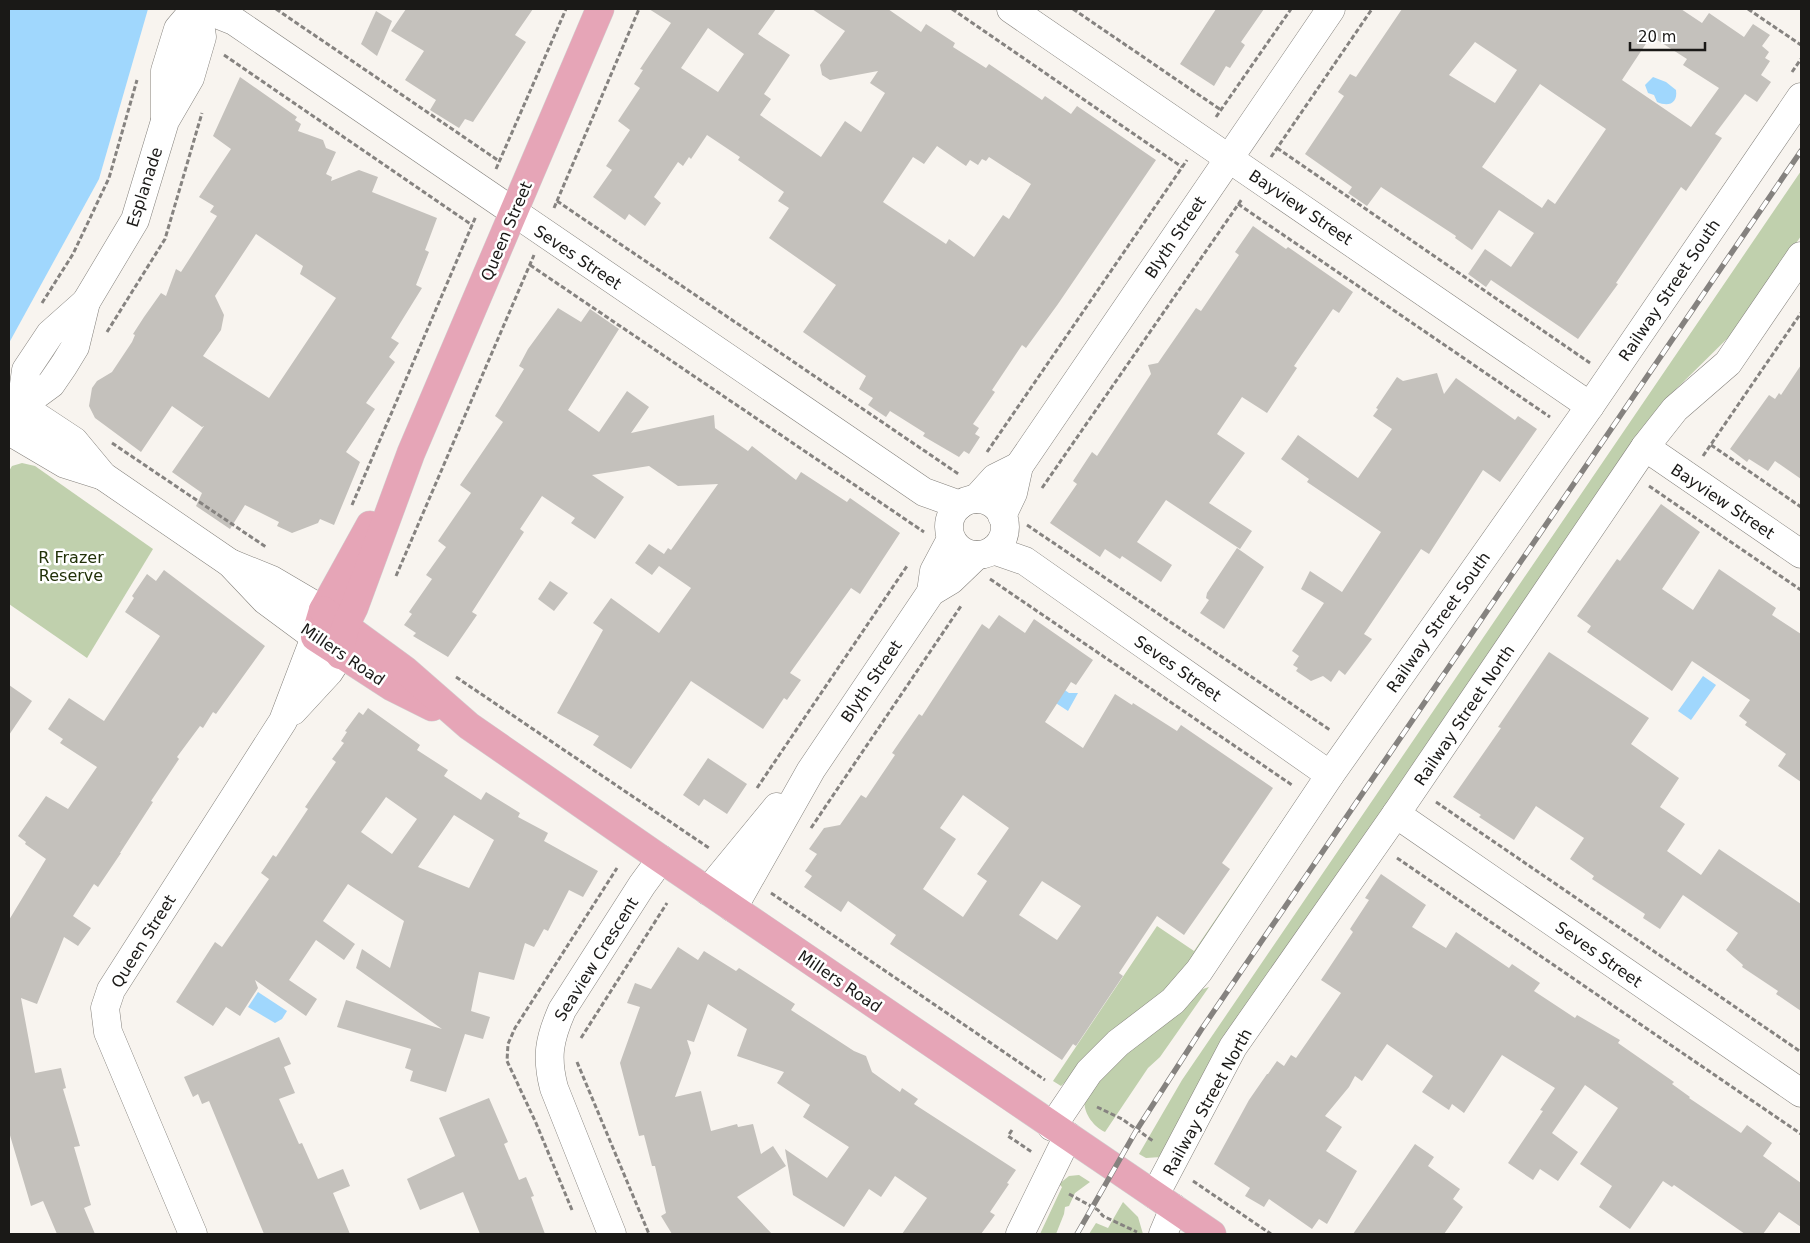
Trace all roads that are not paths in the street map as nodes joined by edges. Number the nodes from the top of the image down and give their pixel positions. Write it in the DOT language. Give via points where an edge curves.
graph roads {
  1 [pos="196,9"];
  2 [pos="204,9"];
  3 [pos="600,9"];
  4 [pos="1011,9"];
  5 [pos="1331,9"];
  6 [pos="1801,97"];
  7 [pos="1230,158"];
  8 [pos="514,214"];
  9 [pos="1801,256"];
  10 [pos="1590,406"];
  11 [pos="15,415"];
  12 [pos="9,431"];
  13 [pos="1645,447"];
  14 [pos="1018,466"];
  15 [pos="104,476"];
  16 [pos="961,509"];
  17 [pos="998,542"];
  18 [pos="1801,554"];
  19 [pos="230,562"];
  20 [pos="931,592"];
  21 [pos="334,618"];
  22 [pos="315,637"];
  23 [pos="340,655"];
  24 [pos="283,721"];
  25 [pos="469,726"];
  26 [pos="1330,775"];
  27 [pos="1396,814"];
  28 [pos="661,859"];
  29 [pos="740,870"];
  30 [pos="708,891"];
  31 [pos="733,908"];
  32 [pos="1801,1093"];
  33 [pos="1060,1131"];
  34 [pos="1165,1201"];
  35 [pos="193,1234"];
  36 [pos="612,1234"];
  37 [pos="1020,1234"];
  38 [pos="1163,1234"];
  39 [pos="1212,1234"];
  1 -- 11 [label="street, Esplanade" via="202,37 190,78 165,121 135,220 86,302 50,334 26,370"];
  2 -- 8 [label="street, Seves Street" via="234,21"];
  3 -- 8 [label="main road, Queen Street"];
  4 -- 7 [label="street, Bayview Street"];
  5 -- 7 [label="street, Blyth Street"];
  6 -- 10 [label="street, Railway Street South"];
  7 -- 10 [label="street, Bayview Street"];
  7 -- 14 [label="street, Blyth Street"];
  8 -- 16 [label="street, Seves Street" via="924,492"];
  8 -- 21 [label="main road, Queen Street" via="410,453 354,608"];
  9 -- 13 [label="street, Railway Street North" via="1728,363 1675,409"];
  10 -- 26 [label="street, Railway Street South"];
  11 -- 15 [label="street, Millers Road" via="74,441"];
  12 -- 15 [label="street, Millers Road" via="65,464"];
  13 -- 18 [label="street, Bayview Street"];
  13 -- 27 [label="street, Railway Street North"];
  14 -- 16 [label="street, Blyth Street" via="995,478"];
  14 -- 17 [label="street, Blyth Street"];
  15 -- 19 [label="street, Millers Road"];
  16 -- 17 [label="street" via="993,505"];
  16 -- 17 [label="street" via="964,553"];
  16 -- 20 [label="street, Blyth Street" via="934,571"];
  17 -- 20 [label="street, Blyth Street"];
  17 -- 26 [label="street, Seves Street"];
  19 -- 21 [label="street, Millers Road" via="272,580"];
  19 -- 22 [label="street, Millers Road" via="265,600"];
  20 -- 29 [label="street, Blyth Street" via="811,770 747,842"];
  21 -- 22 [label="main road, Queen Street"];
  21 -- 23 [label="main road, Queen Street" via="340,638"];
  21 -- 25 [label="main road, Millers Road" via="405,670"];
  22 -- 23 [label="main road, Millers Road"];
  22 -- 24 [label="street, Queen Street"];
  23 -- 24 [label="street, Queen Street" via="329,672"];
  23 -- 25 [label="main road, Millers Road" via="392,687"];
  24 -- 35 [label="street, Queen Street" via="111,990 105,1008 108,1032"];
  25 -- 28 [label="main road, Millers Road"];
  26 -- 33 [label="street, Railway Street South" via="1185,989 1123,1038 1100,1061 1075,1091"];
  27 -- 32 [label="street, Seves Street"];
  27 -- 34 [label="street, Railway Street North" via="1233,1047"];
  28 -- 30 [label="main road, Millers Road"];
  28 -- 36 [label="street, Seaview Crescent" via="562,1010 552,1032 549,1050 549,1070 554,1088"];
  29 -- 30 [label="street, Blyth Street"];
  29 -- 31 [label="street, Blyth Street"];
  30 -- 31 [label="main road, Millers Road"];
  31 -- 33 [label="main road, Millers Road"];
  33 -- 34 [label="main road, Millers Road"];
  33 -- 37 [label="street, Railway Street South"];
  34 -- 38 [label="street, Railway Street North"];
  34 -- 39 [label="main road, Millers Road"];
}
